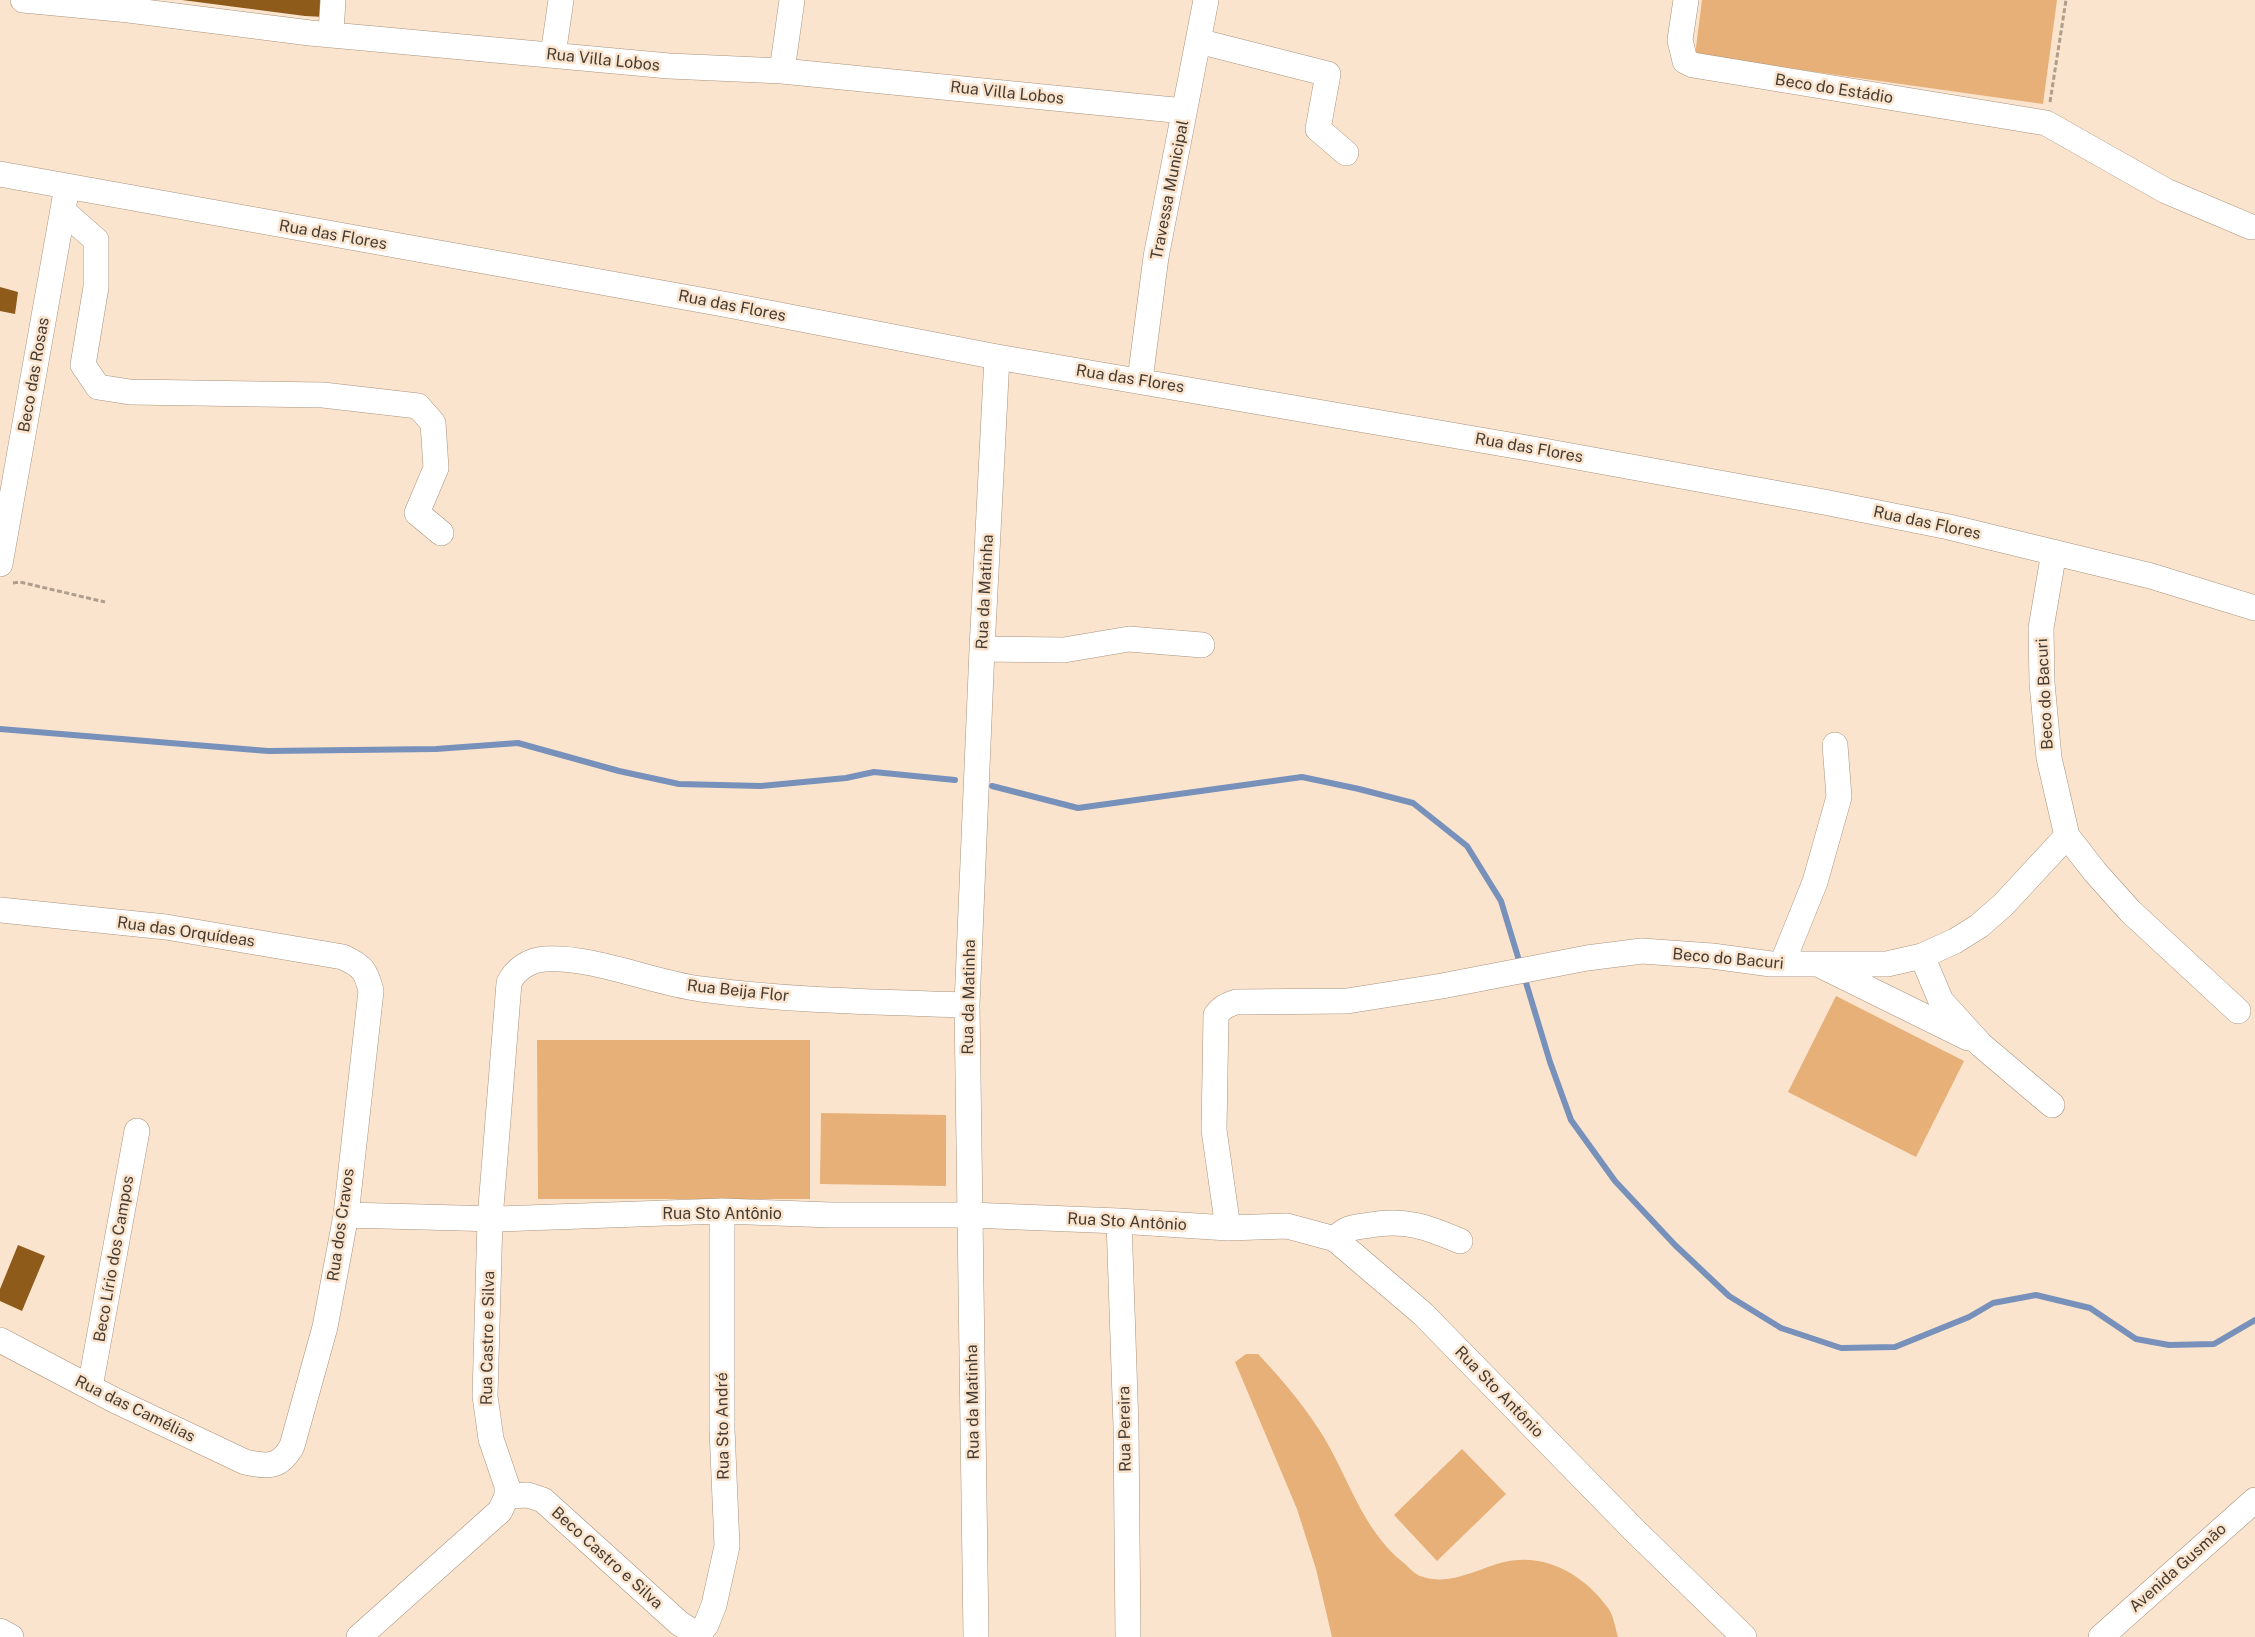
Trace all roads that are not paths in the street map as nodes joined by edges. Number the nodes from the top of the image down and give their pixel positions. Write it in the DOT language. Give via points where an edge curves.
graph roads {
  1 [pos="23,0"];
  2 [pos="332,0"];
  3 [pos="561,0"];
  4 [pos="792,0"];
  5 [pos="1206,0"];
  6 [pos="1686,0"];
  7 [pos="331,33"];
  8 [pos="1198,41"];
  9 [pos="553,55"];
  10 [pos="782,71"];
  11 [pos="1184,111"];
  12 [pos="1346,153"];
  13 [pos="0,174"];
  14 [pos="67,186"];
  15 [pos="62,211"];
  16 [pos="2251,227"];
  17 [pos="997,357"];
  18 [pos="1140,380"];
  19 [pos="441,533"];
  20 [pos="2054,552"];
  21 [pos="3,574"];
  22 [pos="2255,608"];
  23 [pos="1202,645"];
  24 [pos="982,649"];
  25 [pos="1835,745"];
  26 [pos="2067,836"];
  27 [pos="0,910"];
  28 [pos="1922,956"];
  29 [pos="1782,964"];
  30 [pos="1818,964"];
  31 [pos="367,973"];
  32 [pos="514,973"];
  33 [pos="967,1005"];
  34 [pos="2238,1011"];
  35 [pos="1982,1045"];
  36 [pos="2052,1105"];
  37 [pos="137,1131"];
  38 [pos="722,1211"];
  39 [pos="346,1215"];
  40 [pos="970,1215"];
  41 [pos="490,1219"];
  42 [pos="1119,1221"];
  43 [pos="1228,1228"];
  44 [pos="1336,1239"];
  45 [pos="1460,1241"];
  46 [pos="0,1340"];
  47 [pos="90,1387"];
  48 [pos="274,1464"];
  49 [pos="507,1496"];
  50 [pos="2255,1500"];
  51 [pos="0,1631"];
  52 [pos="699,1636"];
  53 [pos="10,1637"];
  54 [pos="359,1637"];
  55 [pos="976,1637"];
  56 [pos="1128,1637"];
  57 [pos="1744,1637"];
  58 [pos="2101,1637"];
  1 -- 7 [label="street, Rua Villa Lobos"];
  2 -- 7 [label="street"];
  3 -- 9 [label="street"];
  4 -- 10 [label="street"];
  5 -- 8 [label="street, Travessa Municipal"];
  6 -- 16 [label="street, Beco do Estádio" via="1680,40 1685,61 1693,65 2046,123 2166,191"];
  7 -- 9 [label="street, Rua Villa Lobos"];
  8 -- 11 [label="street, Travessa Municipal"];
  8 -- 12 [label="street" via="1328,74 1318,128"];
  9 -- 10 [label="street, Rua Villa Lobos" via="668,66"];
  10 -- 11 [label="street, Rua Villa Lobos"];
  11 -- 18 [label="street, Travessa Municipal" via="1156,257"];
  13 -- 14 [label="street, Rua das Flores"];
  14 -- 15 [label="street, Beco das Rosas"];
  14 -- 17 [label="street, Rua das Flores" via="723,304"];
  15 -- 19 [label="street" via="96,240 96,286 83,366 98,387 130,392 323,395 418,406 433,423 436,468 417,513"];
  15 -- 21 [label="street, Beco das Rosas"];
  17 -- 18 [label="street, Rua das Flores"];
  17 -- 24 [label="street, Rua da Matinha"];
  18 -- 20 [label="street, Rua das Flores" via="1719,482 1939,525"];
  20 -- 22 [label="street, Rua das Flores" via="2151,576"];
  20 -- 26 [label="street, Beco do Bacuri" via="2041,628 2042,683 2049,758"];
  23 -- 24 [label="street" via="1129,638 1064,650"];
  24 -- 33 [label="street, Rua da Matinha"];
  25 -- 29 [label="street" via="1839,797 1815,882"];
  26 -- 28 [label="street, Beco do Bacuri" via="1979,926"];
  26 -- 34 [label="street, Beco do Bacuri" via="2130,910"];
  27 -- 31 [label="street, Rua das Orquídeas" via="166,927 343,957"];
  28 -- 30 [label="street, Beco do Bacuri" via="1887,964"];
  28 -- 35 [label="street" via="1941,1001"];
  29 -- 30 [label="street, Beco do Bacuri"];
  29 -- 43 [label="street, Beco do Bacuri" via="1642,951 1347,1001 1236,1002 1221,1008 1216,1015 1214,1130"];
  30 -- 35 [label="street"];
  31 -- 39 [label="street, Rua dos Cravos" via="372,991 371,1007"];
  32 -- 33 [label="street, Rua Beija Flor" via="538,960 569,959 700,989"];
  32 -- 41 [label="street, Rua Castro e Silva" via="509,983"];
  33 -- 40 [label="street, Rua da Matinha"];
  35 -- 36 [label="street"];
  37 -- 47 [label="street, Beco Lírio dos Campos"];
  38 -- 40 [label="street, Rua Sto Antônio"];
  38 -- 41 [label="street, Rua Sto Antônio"];
  38 -- 52 [label="street, Rua Sto André" via="722,1429 727,1546 714,1605"];
  39 -- 41 [label="street, Rua Sto Antônio"];
  39 -- 48 [label="street, Rua dos Cravos" via="325,1327 292,1446 286,1458"];
  40 -- 42 [label="street, Rua Sto Antônio"];
  40 -- 55 [label="street, Rua da Matinha"];
  41 -- 49 [label="street, Rua Castro e Silva" via="485,1396 491,1439 507,1486"];
  42 -- 43 [label="street, Rua Sto Antônio"];
  42 -- 56 [label="street, Rua Pereira" via="1126,1427"];
  43 -- 44 [label="street, Rua Sto Antônio" via="1287,1226"];
  44 -- 45 [label="street" via="1344,1228 1392,1221 1432,1229"];
  44 -- 57 [label="street, Rua Sto Antônio" via="1422,1314"];
  46 -- 47 [label="street, Rua das Camélias"];
  47 -- 48 [label="street, Rua das Camélias" via="245,1462 263,1466"];
  49 -- 52 [label="street, Beco Castro e Silva" via="528,1495 543,1500 679,1623"];
  49 -- 54 [label="street" via="494,1517"];
  50 -- 58 [label="street, Avenida Gusmão"];
  51 -- 53 [label="street"];
}
